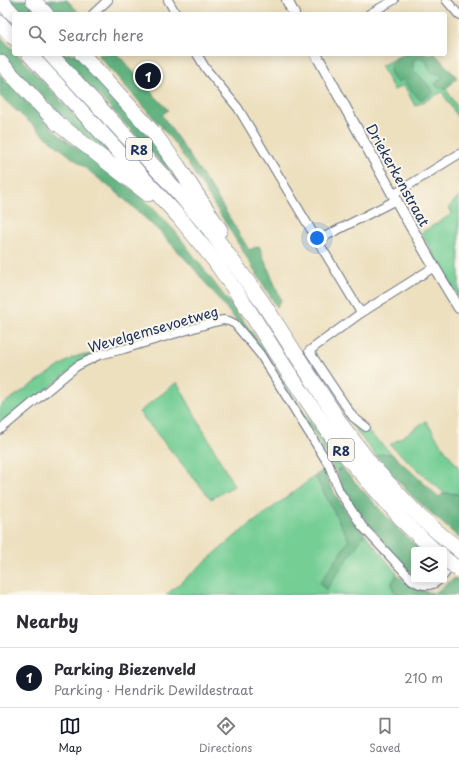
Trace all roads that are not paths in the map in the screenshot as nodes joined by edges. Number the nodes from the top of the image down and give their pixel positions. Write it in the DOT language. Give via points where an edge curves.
graph roads {
  1 [pos="0,0"];
  2 [pos="33,0"];
  3 [pos="108,0"];
  4 [pos="168,0"];
  5 [pos="287,0"];
  6 [pos="394,0"];
  7 [pos="446,0"];
  8 [pos="44,12"];
  9 [pos="95,12"];
  10 [pos="175,12"];
  11 [pos="293,12"];
  12 [pos="373,12"];
  13 [pos="12,13"];
  14 [pos="459,14"];
  15 [pos="0,23"];
  16 [pos="12,36"];
  17 [pos="31,56"];
  18 [pos="52,56"];
  19 [pos="84,56"];
  20 [pos="198,56"];
  21 [pos="317,56"];
  22 [pos="0,62"];
  23 [pos="459,154"];
  24 [pos="394,198"];
  25 [pos="179,217"];
  26 [pos="318,240"];
  27 [pos="223,248"];
  28 [pos="434,267"];
  29 [pos="459,308"];
  30 [pos="361,313"];
  31 [pos="366,427"];
  32 [pos="0,430"];
  33 [pos="431,547"];
  34 [pos="459,549"];
  35 [pos="459,553"];
  36 [pos="447,560"];
  37 [pos="459,570"];
  38 [pos="447,571"];
  39 [pos="411,579"];
  40 [pos="417,583"];
  41 [pos="434,583"];
  1 -- 13 [label="highway"];
  2 -- 8 [label="highway"];
  3 -- 9 [label="street"];
  4 -- 10 [label="street"];
  5 -- 11 [label="street"];
  6 -- 12 [label="street"];
  7 -- 14 [label="street"];
  15 -- 16 [label="highway"];
  17 -- 25 [label="highway, R8"];
  18 -- 27 [label="highway, R8" via="176,190"];
  19 -- 27 [label="highway" via="154,132 224,237"];
  20 -- 26 [label="street" via="238,108"];
  21 -- 24 [label="street, Driekerkenstraat"];
  22 -- 25 [label="highway" via="56,122"];
  23 -- 24 [label="street"];
  24 -- 26 [label="street"];
  24 -- 28 [label="street, Driekerkenstraat"];
  25 -- 33 [label="highway, R8" via="242,300 341,450 406,524"];
  26 -- 30 [label="street"];
  27 -- 34 [label="highway, R8" via="263,303 342,426 384,479 419,516"];
  28 -- 29 [label="street, Driekerkenstraat"];
  28 -- 30 [label="street"];
  30 -- 31 [label="street" via="309,351 353,417"];
  32 -- 39 [label="street, Wevelgemsevoetweg" via="77,366 99,355 214,322 229,321 235,324 260,354 329,465 339,491 362,526"];
  35 -- 38 [label="street"];
  36 -- 37 [label="highway, R8, bridge"];
  40 -- 41 [label="street, Wevelgemsevoetweg" via="428,586"];
}
